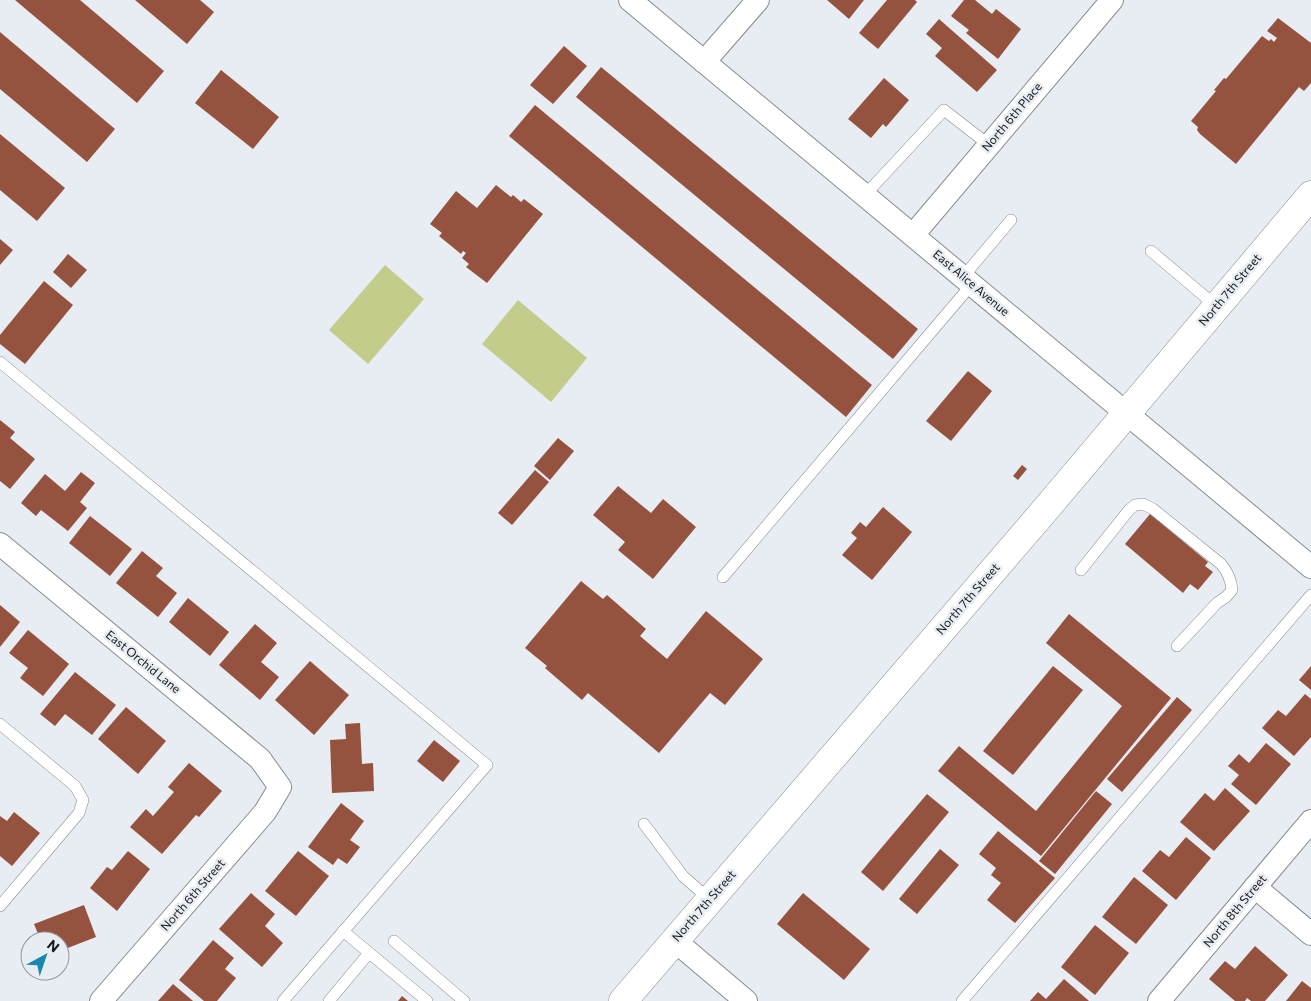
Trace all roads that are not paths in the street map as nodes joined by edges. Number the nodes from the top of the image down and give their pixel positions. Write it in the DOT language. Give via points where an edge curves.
graph roads {
  1 [pos="630,0"];
  2 [pos="758,0"];
  3 [pos="1112,0"];
  4 [pos="704,62"];
  5 [pos="989,145"];
  6 [pos="865,195"];
  7 [pos="1311,195"];
  8 [pos="1011,220"];
  9 [pos="913,235"];
  10 [pos="1151,251"];
  11 [pos="968,280"];
  12 [pos="1216,306"];
  13 [pos="0,362"];
  14 [pos="1126,414"];
  15 [pos="0,544"];
  16 [pos="1311,567"];
  17 [pos="1081,570"];
  18 [pos="723,577"];
  19 [pos="1311,595"];
  20 [pos="1177,646"];
  21 [pos="0,724"];
  22 [pos="280,787"];
  23 [pos="1311,821"];
  24 [pos="644,824"];
  25 [pos="1255,887"];
  26 [pos="709,900"];
  27 [pos="0,906"];
  28 [pos="343,932"];
  29 [pos="1311,934"];
  30 [pos="674,940"];
  31 [pos="394,941"];
  32 [pos="369,953"];
  33 [pos="735,998"];
  34 [pos="1165,999"];
  35 [pos="101,1001"];
  36 [pos="283,1001"];
  37 [pos="329,1001"];
  38 [pos="427,1001"];
  39 [pos="464,1001"];
  40 [pos="623,1001"];
  41 [pos="962,1001"];
  1 -- 4 [label="street, East Alice Avenue"];
  2 -- 4 [label="street"];
  3 -- 5 [label="street, North 6th Place"];
  4 -- 6 [label="street, East Alice Avenue"];
  5 -- 6 [label="lane" via="944,110"];
  5 -- 9 [label="street, North 6th Place"];
  6 -- 9 [label="street, East Alice Avenue"];
  7 -- 12 [label="main road, North 7th Street"];
  8 -- 11 [label="lane"];
  9 -- 11 [label="street, East Alice Avenue"];
  10 -- 12 [label="lane"];
  11 -- 14 [label="street, East Alice Avenue"];
  11 -- 18 [label="lane"];
  12 -- 14 [label="main road, North 7th Street"];
  13 -- 28 [label="lane" via="487,765"];
  14 -- 16 [label="street, East Alice Avenue"];
  14 -- 26 [label="main road, North 7th Street"];
  15 -- 22 [label="street, East Orchid Lane" via="260,759"];
  17 -- 20 [label="lane" via="1135,505 1143,504 1153,509 1221,564 1231,580 1232,590 1226,598 1217,603"];
  19 -- 41 [label="lane"];
  21 -- 27 [label="lane" via="75,786 82,800 79,812"];
  22 -- 35 [label="street, North 6th Street" via="265,812"];
  23 -- 25 [label="street, North 8th Street"];
  24 -- 26 [label="lane" via="683,876"];
  25 -- 29 [label="street"];
  25 -- 34 [label="street, North 8th Street"];
  26 -- 30 [label="main road, North 7th Street"];
  28 -- 32 [label="lane"];
  28 -- 36 [label="lane"];
  30 -- 33 [label="street"];
  30 -- 40 [label="main road, North 7th Street"];
  31 -- 39 [label="lane"];
  32 -- 37 [label="lane"];
  32 -- 38 [label="lane"];
}
